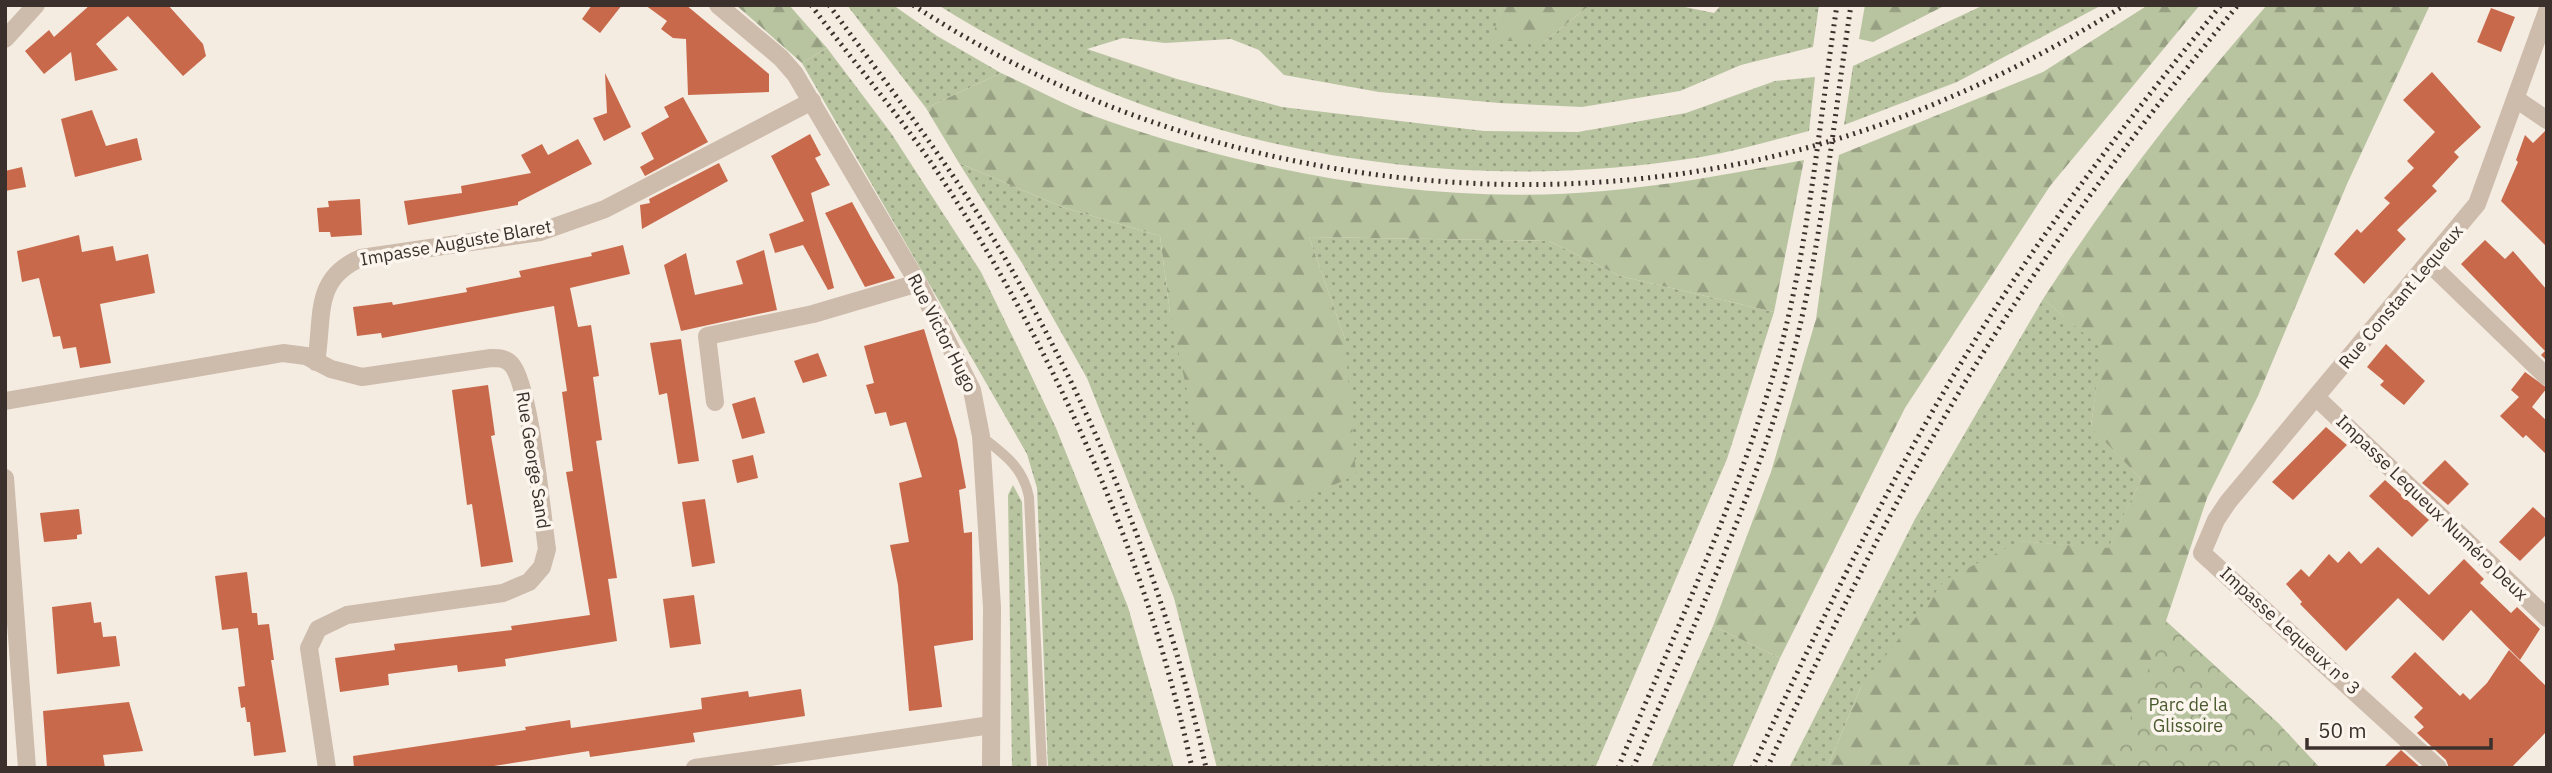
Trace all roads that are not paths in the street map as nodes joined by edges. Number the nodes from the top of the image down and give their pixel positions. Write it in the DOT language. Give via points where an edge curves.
graph roads {
  1 [pos="36,5"];
  2 [pos="718,5"];
  3 [pos="2547,11"];
  4 [pos="5,38"];
  5 [pos="2516,99"];
  6 [pos="812,101"];
  7 [pos="2547,120"];
  8 [pos="2429,263"];
  9 [pos="918,283"];
  10 [pos="316,362"];
  11 [pos="2547,377"];
  12 [pos="2317,398"];
  13 [pos="5,401"];
  14 [pos="715,402"];
  15 [pos="981,436"];
  16 [pos="5,478"];
  17 [pos="2202,553"];
  18 [pos="2547,618"];
  19 [pos="991,725"];
  20 [pos="27,768"];
  21 [pos="327,768"];
  22 [pos="695,768"];
  23 [pos="991,768"];
  24 [pos="1042,768"];
  25 [pos="2438,768"];
  1 -- 4 [label="street"];
  2 -- 6 [label="street, Rue Victor Hugo" via="781,58"];
  3 -- 5 [label="street, Rue Constant Lequeux"];
  5 -- 7 [label="street"];
  5 -- 8 [label="street, Rue Constant Lequeux" via="2477,204"];
  6 -- 9 [label="street, Rue Victor Hugo"];
  6 -- 10 [label="street, Impasse Auguste Blaret" via="628,197 540,232 361,258 343,265 321,300"];
  8 -- 11 [label="street"];
  8 -- 12 [label="street, Rue Constant Lequeux"];
  9 -- 14 [label="street" via="813,314 707,337"];
  9 -- 15 [label="street, Rue Victor Hugo" via="972,390"];
  10 -- 13 [label="street, Rue George Sand" via="283,353"];
  10 -- 21 [label="street, Rue George Sand" via="362,377 491,358 512,364 530,430 547,550 542,568 529,583 503,593 347,615 318,629 309,648"];
  12 -- 17 [label="street, Rue Constant Lequeux" via="2228,502"];
  12 -- 18 [label="street, Impasse Lequeux Numéro Deux"];
  15 -- 19 [label="street, Rue Victor Hugo" via="992,607"];
  15 -- 24 [label="lane" via="1016,464 1029,497"];
  16 -- 20 [label="street"];
  17 -- 25 [label="street, Impasse Lequeux n° 3"];
  19 -- 22 [label="street"];
  19 -- 23 [label="street, Rue Victor Hugo"];
}
